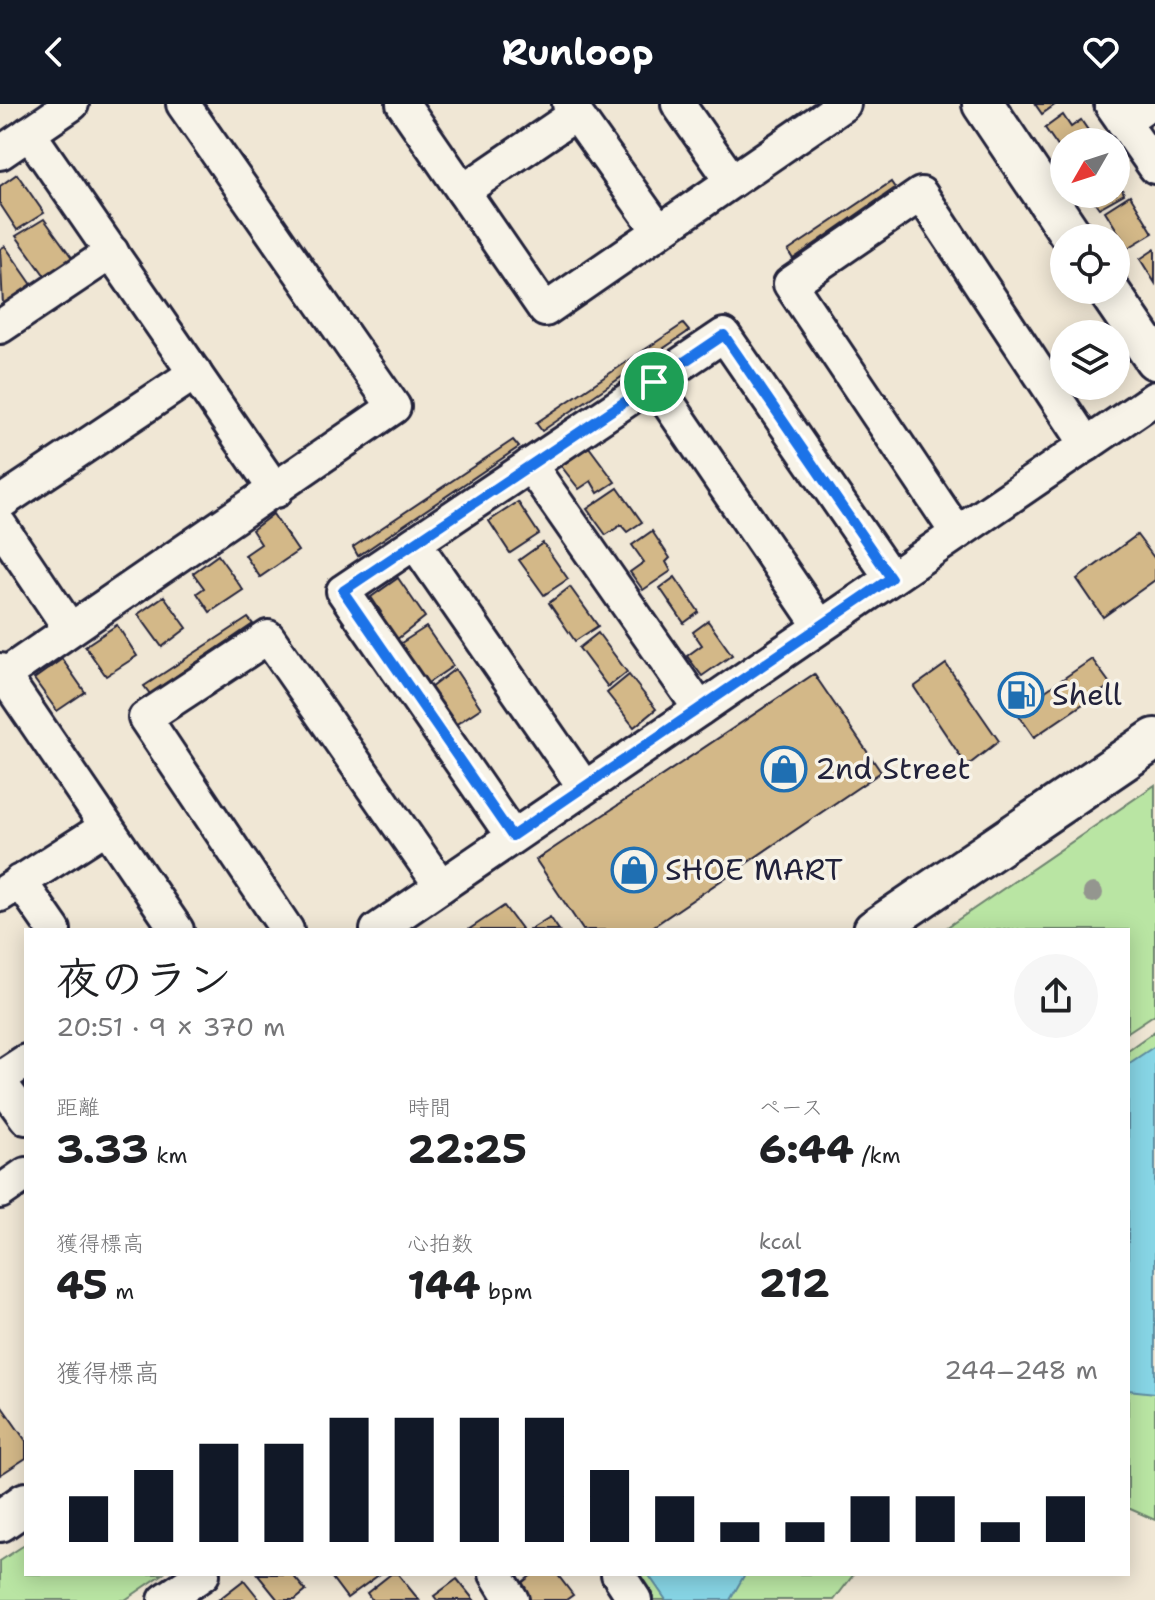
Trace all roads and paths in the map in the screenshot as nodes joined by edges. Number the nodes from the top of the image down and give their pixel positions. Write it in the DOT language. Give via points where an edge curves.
graph roads {
  1 [pos="72,104"];
  2 [pos="183,104"];
  3 [pos="403,104"];
  4 [pos="678,104"];
  5 [pos="844,104"];
  6 [pos="983,104"];
  7 [pos="572,109"];
  8 [pos="1127,110"];
  9 [pos="29,133"];
  10 [pos="0,153"];
  11 [pos="1155,167"];
  12 [pos="732,181"];
  13 [pos="463,191"];
  14 [pos="1064,224"];
  15 [pos="659,231"];
  16 [pos="112,252"];
  17 [pos="1118,304"];
  18 [pos="0,327"];
  19 [pos="1155,359"];
  20 [pos="195,373"];
  21 [pos="654,382"];
  22 [pos="1155,398"];
  23 [pos="1087,445"];
  24 [pos="530,465"];
  25 [pos="276,491"];
  26 [pos="0,503"];
  27 [pos="0,525"];
  28 [pos="957,533"];
  29 [pos="415,543"];
  30 [pos="891,578"];
  31 [pos="820,626"];
  32 [pos="70,629"];
  33 [pos="2,673"];
  34 [pos="700,709"];
  35 [pos="1155,739"];
  36 [pos="584,787"];
  37 [pos="106,827"];
  38 [pos="512,836"];
  39 [pos="441,886"];
  40 [pos="10,888"];
  41 [pos="52,928"];
  42 [pos="176,928"];
  43 [pos="286,928"];
  44 [pos="380,928"];
  45 [pos="877,928"];
  46 [pos="24,1062"];
  47 [pos="0,1080"];
  48 [pos="24,1115"];
  49 [pos="24,1175"];
  50 [pos="0,1192"];
  51 [pos="24,1504"];
  52 [pos="0,1521"];
  53 [pos="200,1576"];
  54 [pos="497,1576"];
  55 [pos="619,1576"];
  56 [pos="165,1600"];
  57 [pos="512,1600"];
  58 [pos="635,1600"];
  1 -- 9 [label="street"];
  2 -- 25 [label="street" via="394,407"];
  3 -- 13 [label="street"];
  4 -- 12 [label="street"];
  5 -- 12 [label="street"];
  6 -- 14 [label="street"];
  7 -- 13 [label="street"];
  7 -- 15 [label="street"];
  8 -- 11 [label="street"];
  9 -- 10 [label="street"];
  9 -- 16 [label="street"];
  12 -- 15 [label="street"];
  13 -- 15 [label="street" via="545,310"];
  16 -- 18 [label="street"];
  16 -- 20 [label="street"];
  17 -- 19 [label="street"];
  20 -- 25 [label="street"];
  20 -- 26 [label="street"];
  21 -- 24 [label="street"];
  21 -- 30 [label="street" via="724,335"];
  21 -- 31 [label="street"];
  22 -- 23 [label="street"];
  23 -- 28 [label="street"];
  23 -- 28 [label="street" via="921,194 790,284"];
  24 -- 29 [label="street"];
  24 -- 34 [label="street"];
  25 -- 32 [label="street"];
  27 -- 32 [label="street"];
  28 -- 30 [label="street"];
  29 -- 36 [label="street"];
  29 -- 38 [label="street" via="343,591"];
  30 -- 31 [label="street"];
  31 -- 34 [label="street"];
  32 -- 33 [label="street"];
  33 -- 37 [label="street"];
  34 -- 36 [label="street"];
  35 -- 45 [label="street"];
  36 -- 38 [label="street"];
  37 -- 40 [label="street"];
  37 -- 42 [label="street"];
  38 -- 39 [label="street"];
  39 -- 43 [label="street" via="268,637 145,718"];
  39 -- 44 [label="street"];
  40 -- 41 [label="street"];
  46 -- 47 [label="street"];
  47 -- 48 [label="street"];
  49 -- 50 [label="street"];
  51 -- 52 [label="street"];
  53 -- 56 [label="street"];
  54 -- 57 [label="street"];
  55 -- 58 [label="street"];
}
